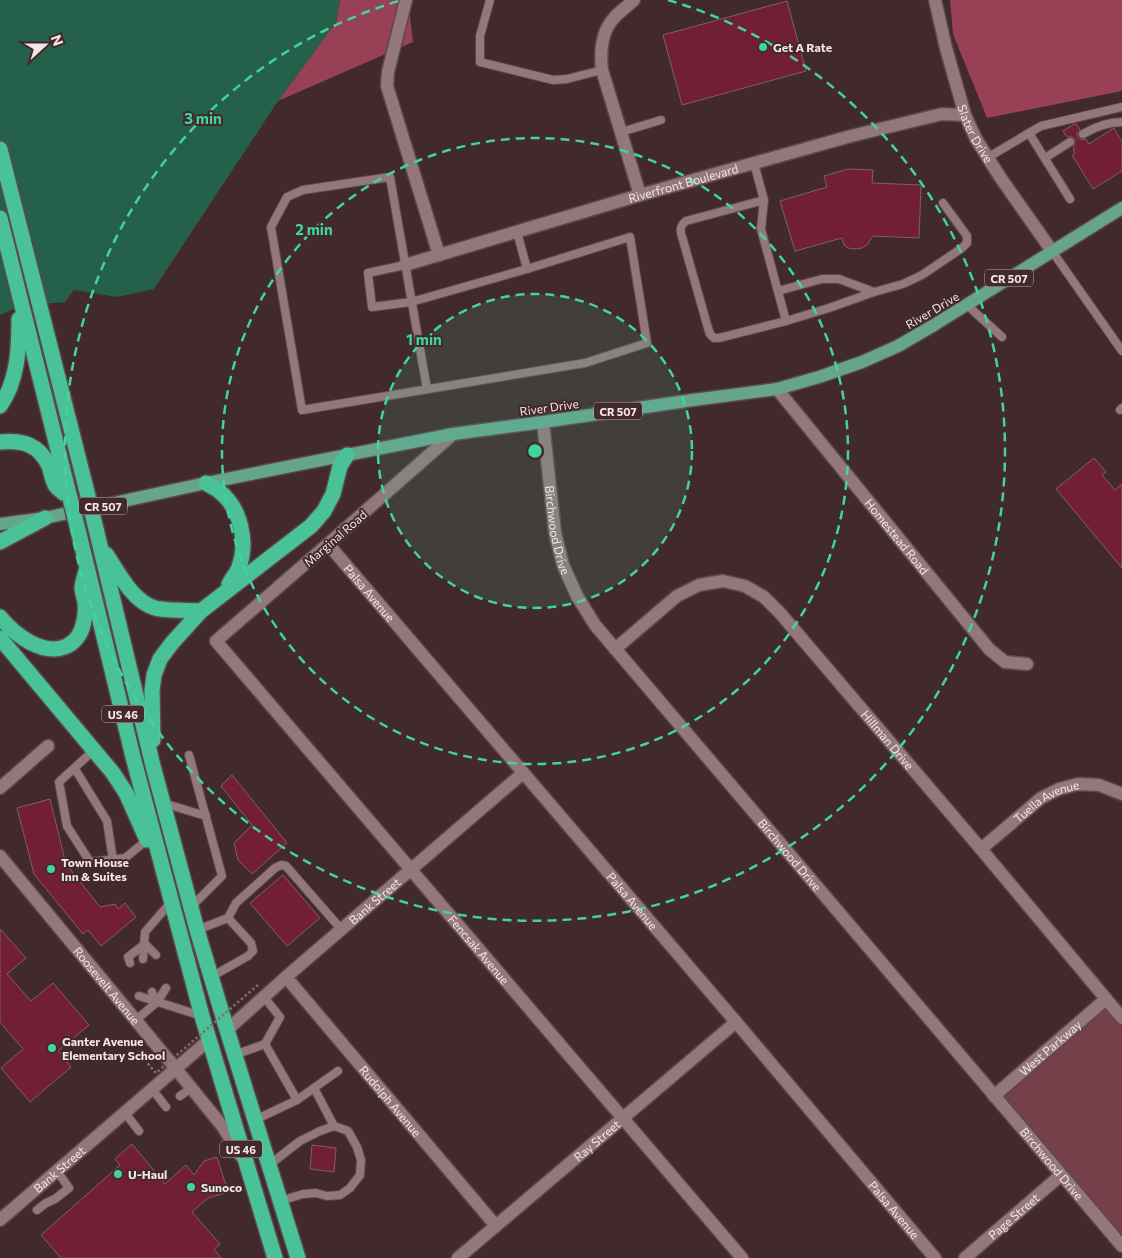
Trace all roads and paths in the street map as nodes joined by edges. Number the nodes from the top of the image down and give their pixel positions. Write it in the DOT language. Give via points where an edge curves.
graph roads {
  1 [pos="406,0"];
  2 [pos="490,0"];
  3 [pos="634,0"];
  4 [pos="935,0"];
  5 [pos="602,70"];
  6 [pos="1122,107"];
  7 [pos="965,115"];
  8 [pos="661,120"];
  9 [pos="1122,122"];
  10 [pos="621,132"];
  11 [pos="1029,133"];
  12 [pos="1083,134"];
  13 [pos="1070,142"];
  14 [pos="0,149"];
  15 [pos="988,158"];
  16 [pos="1045,158"];
  17 [pos="754,163"];
  18 [pos="640,195"];
  19 [pos="1070,199"];
  20 [pos="764,200"];
  21 [pos="943,203"];
  22 [pos="1122,208"];
  23 [pos="0,218"];
  24 [pos="518,232"];
  25 [pos="1052,251"];
  26 [pos="439,255"];
  27 [pos="405,265"];
  28 [pos="527,269"];
  29 [pos="778,290"];
  30 [pos="874,292"];
  31 [pos="411,302"];
  32 [pos="966,305"];
  33 [pos="786,321"];
  34 [pos="1002,337"];
  35 [pos="25,346"];
  36 [pos="1122,351"];
  37 [pos="427,389"];
  38 [pos="778,390"];
  39 [pos="0,406"];
  40 [pos="543,422"];
  41 [pos="453,434"];
  42 [pos="0,442"];
  43 [pos="347,455"];
  44 [pos="206,483"];
  45 [pos="70,498"];
  46 [pos="45,518"];
  47 [pos="0,524"];
  48 [pos="0,542"];
  49 [pos="328,544"];
  50 [pos="100,547"];
  51 [pos="88,564"];
  52 [pos="223,593"];
  53 [pos="201,611"];
  54 [pos="0,617"];
  55 [pos="0,638"];
  56 [pos="216,641"];
  57 [pos="615,649"];
  58 [pos="1027,664"];
  59 [pos="48,746"];
  60 [pos="94,750"];
  61 [pos="189,754"];
  62 [pos="153,766"];
  63 [pos="74,769"];
  64 [pos="523,773"];
  65 [pos="0,788"];
  66 [pos="1122,794"];
  67 [pos="163,803"];
  68 [pos="206,816"];
  69 [pos="148,840"];
  70 [pos="981,849"];
  71 [pos="0,856"];
  72 [pos="113,860"];
  73 [pos="161,864"];
  74 [pos="410,870"];
  75 [pos="171,902"];
  76 [pos="191,907"];
  77 [pos="228,918"];
  78 [pos="341,929"];
  79 [pos="197,930"];
  80 [pos="145,944"];
  81 [pos="156,956"];
  82 [pos="143,958"];
  83 [pos="130,963"];
  84 [pos="211,977"];
  85 [pos="286,977"];
  86 [pos="260,984"];
  87 [pos="166,988"];
  88 [pos="152,992"];
  89 [pos="139,996"];
  90 [pos="264,997"];
  91 [pos="1106,999"];
  92 [pos="157,1002"];
  93 [pos="202,1016"];
  94 [pos="1122,1018"];
  95 [pos="136,1020"];
  96 [pos="736,1022"];
  97 [pos="226,1030"];
  98 [pos="209,1040"];
  99 [pos="265,1044"];
  100 [pos="138,1052"];
  101 [pos="234,1055"];
  102 [pos="176,1069"];
  103 [pos="338,1070"];
  104 [pos="191,1088"];
  105 [pos="314,1088"];
  106 [pos="152,1089"];
  107 [pos="180,1096"];
  108 [pos="994,1096"];
  109 [pos="297,1100"];
  110 [pos="166,1107"];
  111 [pos="125,1113"];
  112 [pos="623,1119"];
  113 [pos="255,1120"];
  114 [pos="334,1126"];
  115 [pos="139,1131"];
  116 [pos="246,1165"];
  117 [pos="269,1165"];
  118 [pos="57,1171"];
  119 [pos="1061,1175"];
  120 [pos="35,1190"];
  121 [pos="280,1201"];
  122 [pos="46,1203"];
  123 [pos="37,1210"];
  124 [pos="0,1220"];
  125 [pos="288,1224"];
  126 [pos="496,1226"];
  127 [pos="1122,1246"];
  128 [pos="275,1258"];
  129 [pos="298,1258"];
  130 [pos="309,1258"];
  131 [pos="458,1258"];
  132 [pos="742,1258"];
  133 [pos="935,1258"];
  134 [pos="965,1258"];
  1 -- 26 [label="street" via="387,86"];
  2 -- 5 [label="lane" via="480,36 480,62 554,80 567,80"];
  3 -- 5 [label="street" via="608,26 601,45"];
  4 -- 7 [label="street, Slater Drive"];
  5 -- 10 [label="street"];
  6 -- 11 [label="lane" via="1041,126"];
  7 -- 15 [label="street, Slater Drive"];
  7 -- 17 [label="street, Riverfront Boulevard" via="942,114"];
  8 -- 10 [label="lane"];
  9 -- 12 [label="lane" via="1100,125"];
  10 -- 18 [label="street"];
  11 -- 15 [label="lane"];
  11 -- 16 [label="lane"];
  13 -- 16 [label="lane"];
  14 -- 50 [label="highway, US 46, bridge"];
  15 -- 25 [label="street, Slater Drive"];
  16 -- 19 [label="lane"];
  17 -- 18 [label="street, Riverfront Boulevard"];
  17 -- 20 [label="lane"];
  18 -- 24 [label="street, Riverfront Boulevard"];
  20 -- 29 [label="lane" via="761,229"];
  20 -- 33 [label="lane" via="686,222 681,233 712,337"];
  21 -- 30 [label="lane" via="967,236 967,243 922,274 903,284"];
  22 -- 25 [label="main road, River Drive / CR 507"];
  23 -- 35 [label="highway" via="19,291"];
  24 -- 26 [label="street, Riverfront Boulevard"];
  24 -- 28 [label="lane"];
  25 -- 32 [label="main road, River Drive / CR 507"];
  25 -- 36 [label="lane"];
  26 -- 27 [label="street, Riverfront Boulevard"];
  27 -- 31 [label="lane"];
  27 -- 31 [label="lane" via="368,272 372,306"];
  27 -- 37 [label="lane" via="390,177 303,190 287,197 271,227 302,410"];
  28 -- 31 [label="lane"];
  28 -- 37 [label="lane" via="630,237 647,343 585,363"];
  29 -- 30 [label="lane" via="822,279 839,279"];
  29 -- 33 [label="lane"];
  30 -- 33 [label="lane"];
  31 -- 37 [label="lane"];
  32 -- 34 [label="lane"];
  32 -- 38 [label="main road, River Drive / CR 507" via="898,346 862,362"];
  35 -- 39 [label="highway" via="12,384"];
  35 -- 45 [label="highway, US 46"];
  38 -- 40 [label="main road, River Drive / CR 507"];
  38 -- 58 [label="street, Homestead Road" via="989,649 1005,662"];
  40 -- 41 [label="main road, River Drive / CR 507"];
  40 -- 57 [label="street, Birchwood Drive" via="555,533 563,565 577,596"];
  41 -- 43 [label="main road, River Drive / CR 507"];
  41 -- 49 [label="street, Marginal Road"];
  42 -- 45 [label="highway" via="19,442 33,447 46,460 56,487"];
  43 -- 44 [label="main road, River Drive / CR 507"];
  43 -- 52 [label="highway" via="340,466 333,494 311,526"];
  44 -- 46 [label="main road, River Drive / CR 507"];
  44 -- 52 [label="highway" via="229,501 242,532 239,568"];
  45 -- 51 [label="highway, US 46, bridge"];
  46 -- 47 [label="main road, River Drive / CR 507"];
  46 -- 48 [label="highway"];
  49 -- 56 [label="street, Marginal Road"];
  49 -- 64 [label="street, Palsa Avenue"];
  50 -- 53 [label="highway" via="141,602 155,608"];
  50 -- 62 [label="highway, US 46"];
  51 -- 54 [label="highway" via="82,588 84,624 78,636 65,647 51,649 38,645 19,635"];
  51 -- 73 [label="highway, US 46"];
  52 -- 53 [label="highway"];
  53 -- 62 [label="highway" via="160,659 154,675"];
  55 -- 60 [label="highway"];
  56 -- 74 [label="street, Fencsak Avenue"];
  57 -- 70 [label="street, Hillman Drive" via="677,596 699,585 723,581 745,586 764,597 780,613"];
  57 -- 108 [label="street, Birchwood Drive"];
  59 -- 65 [label="street"];
  60 -- 63 [label="lane"];
  60 -- 69 [label="highway" via="126,793"];
  61 -- 68 [label="lane"];
  62 -- 67 [label="highway, US 46"];
  63 -- 72 [label="lane" via="107,821"];
  63 -- 72 [label="lane" via="59,782 67,826 90,862"];
  64 -- 74 [label="street, Bank Street"];
  64 -- 96 [label="street, Palsa Avenue"];
  66 -- 70 [label="street, Tuella Avenue" via="1099,785 1078,784 1059,789 1041,798"];
  67 -- 68 [label="lane"];
  67 -- 76 [label="highway, US 46"];
  68 -- 76 [label="lane" via="222,876"];
  69 -- 72 [label="lane" via="125,858"];
  69 -- 73 [label="highway"];
  70 -- 91 [label="street, Hillman Drive"];
  71 -- 95 [label="street, Roosevelt Avenue"];
  73 -- 75 [label="highway, US 46"];
  74 -- 78 [label="street, Bank Street"];
  74 -- 112 [label="street, Fencsak Avenue"];
  75 -- 80 [label="lane" via="145,932"];
  75 -- 93 [label="highway, US 46"];
  76 -- 79 [label="highway, US 46"];
  77 -- 78 [label="lane" via="236,903 281,864"];
  77 -- 79 [label="lane"];
  77 -- 84 [label="lane" via="251,943 253,951"];
  78 -- 85 [label="street, Bank Street"];
  79 -- 84 [label="highway, US 46"];
  80 -- 81 [label="lane"];
  80 -- 82 [label="lane"];
  80 -- 83 [label="lane" via="128,956"];
  84 -- 97 [label="highway, US 46"];
  85 -- 90 [label="street, Bank Street"];
  85 -- 126 [label="street, Rudolph Avenue"];
  86 -- 100 [label="path, bridge" via="156,1073"];
  87 -- 92 [label="lane"];
  88 -- 92 [label="lane"];
  89 -- 92 [label="lane"];
  90 -- 97 [label="street, Bank Street"];
  90 -- 99 [label="lane" via="280,1017"];
  91 -- 94 [label="street, Hillman Drive"];
  91 -- 108 [label="street, West Parkway"];
  92 -- 93 [label="lane"];
  92 -- 95 [label="lane"];
  93 -- 98 [label="highway, US 46"];
  95 -- 102 [label="street, Roosevelt Avenue"];
  96 -- 112 [label="street, Ray Street"];
  96 -- 133 [label="street, Palsa Avenue"];
  97 -- 101 [label="highway, US 46"];
  98 -- 102 [label="street, Bank Street"];
  98 -- 116 [label="highway, US 46"];
  99 -- 101 [label="lane"];
  99 -- 109 [label="lane"];
  101 -- 113 [label="highway, US 46"];
  102 -- 104 [label="street, Roosevelt Avenue"];
  102 -- 106 [label="street, Bank Street"];
  103 -- 105 [label="lane"];
  104 -- 107 [label="lane"];
  104 -- 116 [label="street, Roosevelt Avenue" via="223,1128"];
  105 -- 109 [label="lane"];
  105 -- 114 [label="lane"];
  106 -- 110 [label="lane"];
  106 -- 111 [label="street, Bank Street"];
  108 -- 119 [label="street, Birchwood Drive"];
  109 -- 113 [label="lane"];
  111 -- 115 [label="lane"];
  111 -- 118 [label="street, Bank Street"];
  112 -- 126 [label="street, Ray Street"];
  112 -- 132 [label="street, Fencsak Avenue"];
  113 -- 117 [label="highway, US 46"];
  114 -- 117 [label="lane" via="300,1141"];
  114 -- 121 [label="lane" via="348,1131 357,1147 360,1175 340,1195 302,1194"];
  116 -- 128 [label="highway, US 46"];
  117 -- 121 [label="highway, US 46"];
  118 -- 120 [label="street, Bank Street"];
  118 -- 122 [label="lane" via="69,1188"];
  119 -- 127 [label="street, Birchwood Drive"];
  119 -- 134 [label="street, Page Street"];
  120 -- 122 [label="lane"];
  120 -- 124 [label="street, Bank Street"];
  121 -- 125 [label="highway, US 46"];
  122 -- 123 [label="lane"];
  125 -- 129 [label="highway, US 46"];
  125 -- 130 [label="highway"];
  126 -- 131 [label="street, Ray Street"];
}
